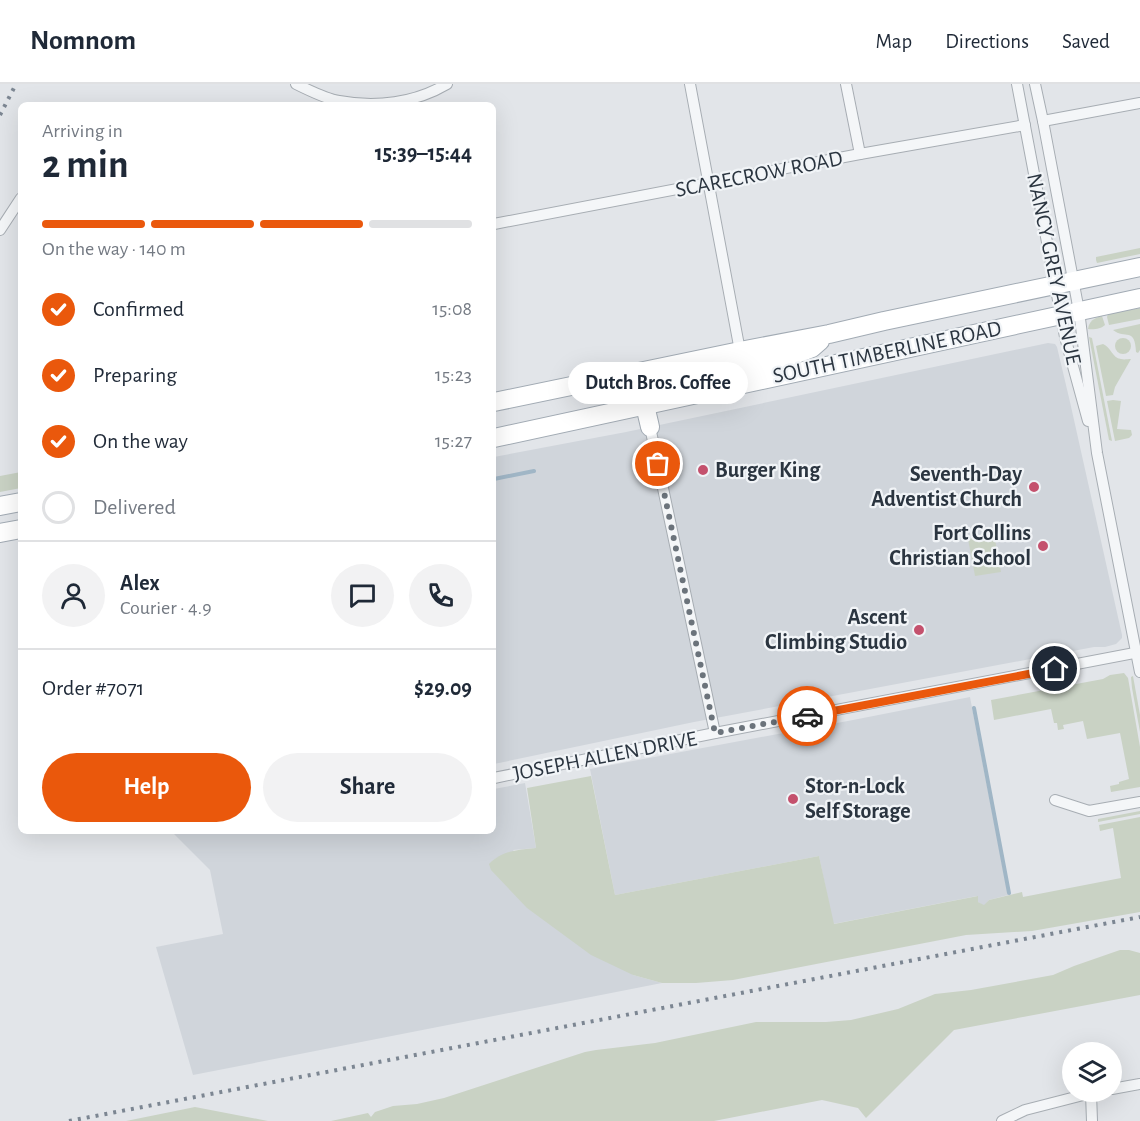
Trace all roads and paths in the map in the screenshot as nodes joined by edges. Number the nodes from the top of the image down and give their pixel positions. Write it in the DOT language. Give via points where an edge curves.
graph roads {
  1 [pos="296,84"];
  2 [pos="447,84"];
  3 [pos="690,84"];
  4 [pos="846,84"];
  5 [pos="1017,84"];
  6 [pos="1035,84"];
  7 [pos="346,102"];
  8 [pos="399,102"];
  9 [pos="1140,103"];
  10 [pos="1043,121"];
  11 [pos="1025,125"];
  12 [pos="860,154"];
  13 [pos="708,183"];
  14 [pos="18,203"];
  15 [pos="496,224"];
  16 [pos="0,230"];
  17 [pos="1140,267"];
  18 [pos="1064,283"];
  19 [pos="1140,298"];
  20 [pos="1070,313"];
  21 [pos="829,334"];
  22 [pos="740,351"];
  23 [pos="496,402"];
  24 [pos="646,405"];
  25 [pos="650,427"];
  26 [pos="496,438"];
  27 [pos="1097,453"];
  28 [pos="18,503"];
  29 [pos="0,506"];
  30 [pos="18,530"];
  31 [pos="0,533"];
  32 [pos="1138,653"];
  33 [pos="1140,672"];
  34 [pos="715,733"];
  35 [pos="496,778"];
  36 [pos="1055,800"];
  37 [pos="1140,802"];
  38 [pos="1140,1084"];
  39 [pos="1122,1087"];
  40 [pos="1062,1100"];
  41 [pos="1093,1102"];
  42 [pos="1002,1121"];
  43 [pos="1092,1121"];
  1 -- 7 [label="street"];
  2 -- 8 [label="street"];
  3 -- 13 [label="street"];
  4 -- 12 [label="street"];
  5 -- 11 [label="street, NANCY GREY AVENUE"];
  6 -- 10 [label="street, NANCY GREY AVENUE"];
  9 -- 10 [label="street"];
  10 -- 18 [label="street, NANCY GREY AVENUE"];
  11 -- 12 [label="street, SCARECROW ROAD"];
  11 -- 18 [label="street, NANCY GREY AVENUE"];
  12 -- 13 [label="street, SCARECROW ROAD"];
  13 -- 15 [label="street, SCARECROW ROAD"];
  13 -- 22 [label="street"];
  14 -- 16 [label="street"];
  17 -- 18 [label="main road, SOUTH TIMBERLINE ROAD"];
  18 -- 20 [label="street, NANCY GREY AVENUE"];
  18 -- 20 [label="street, NANCY GREY AVENUE"];
  18 -- 21 [label="main road, SOUTH TIMBERLINE ROAD"];
  19 -- 20 [label="main road, SOUTH TIMBERLINE ROAD"];
  20 -- 24 [label="main road, SOUTH TIMBERLINE ROAD"];
  20 -- 27 [label="street, NANCY GREY AVENUE"];
  20 -- 27 [label="street, NANCY GREY AVENUE" via="1068,347"];
  21 -- 22 [label="main road, SOUTH TIMBERLINE ROAD"];
  21 -- 24 [label="main road" via="812,348 783,359 660,384 647,393"];
  22 -- 23 [label="main road, SOUTH TIMBERLINE ROAD"];
  24 -- 25 [label="main road"];
  24 -- 26 [label="main road, SOUTH TIMBERLINE ROAD"];
  25 -- 34 [label="street"];
  27 -- 32 [label="street, NANCY GREY AVENUE"];
  28 -- 29 [label="main road"];
  30 -- 31 [label="main road"];
  32 -- 33 [label="street, NANCY GREY AVENUE"];
  32 -- 34 [label="street, JOSEPH ALLEN DRIVE"];
  34 -- 35 [label="street, JOSEPH ALLEN DRIVE"];
  36 -- 37 [label="street" via="1089,811"];
  38 -- 39 [label="street"];
  40 -- 42 [label="street"];
  41 -- 43 [label="street"];
}
